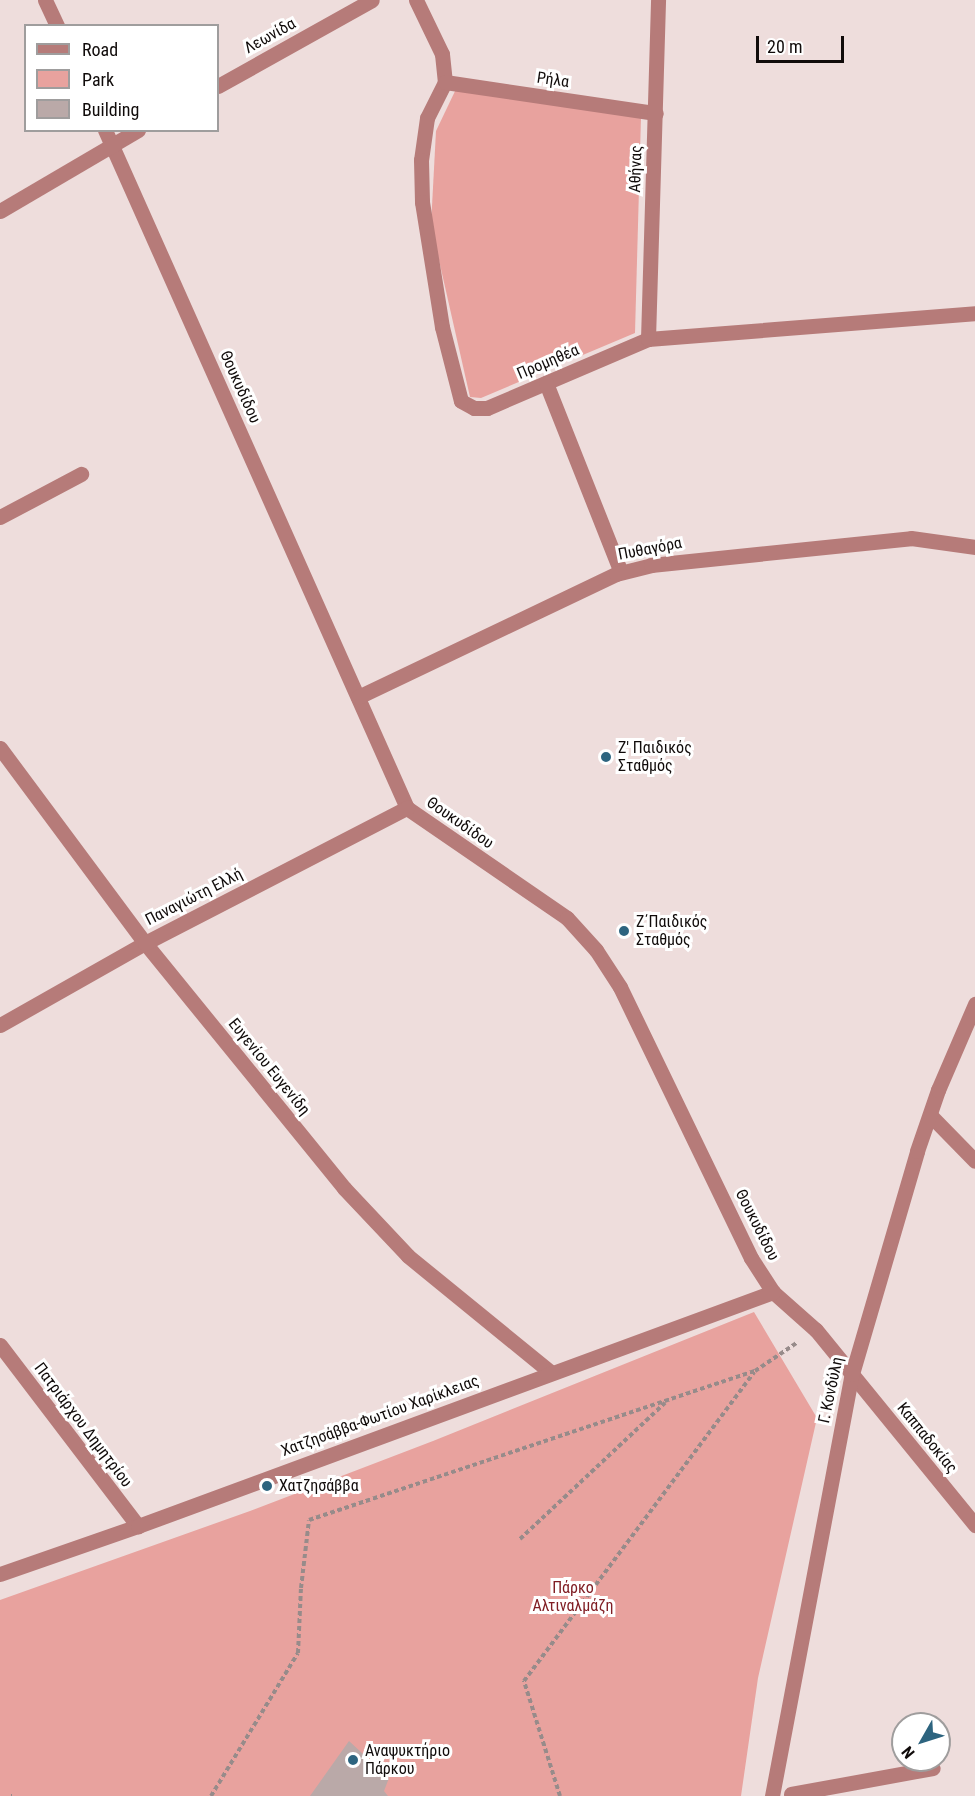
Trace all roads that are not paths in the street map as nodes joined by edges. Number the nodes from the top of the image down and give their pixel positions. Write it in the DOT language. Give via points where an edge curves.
graph roads {
  1 [pos="45,0"];
  2 [pos="372,0"];
  3 [pos="416,0"];
  4 [pos="658,0"];
  5 [pos="56,24"];
  6 [pos="445,82"];
  7 [pos="219,85"];
  8 [pos="656,112"];
  9 [pos="106,132"];
  10 [pos="135,132"];
  11 [pos="112,145"];
  12 [pos="0,211"];
  13 [pos="975,313"];
  14 [pos="648,339"];
  15 [pos="546,383"];
  16 [pos="81,474"];
  17 [pos="0,518"];
  18 [pos="975,547"];
  19 [pos="621,573"];
  20 [pos="358,697"];
  21 [pos="0,748"];
  22 [pos="407,808"];
  23 [pos="145,943"];
  24 [pos="975,1004"];
  25 [pos="0,1025"];
  26 [pos="930,1115"];
  27 [pos="975,1161"];
  28 [pos="773,1292"];
  29 [pos="0,1345"];
  30 [pos="550,1372"];
  31 [pos="852,1374"];
  32 [pos="975,1525"];
  33 [pos="138,1526"];
  34 [pos="0,1574"];
  35 [pos="776,1766"];
  36 [pos="912,1772"];
  37 [pos="791,1795"];
  38 [pos="772,1796"];
  1 -- 5 [label="street"];
  2 -- 7 [label="street, Λεωνίδα"];
  3 -- 6 [label="street" via="442,54"];
  4 -- 8 [label="street, Αθήνας"];
  6 -- 8 [label="street, Ρήλα"];
  6 -- 15 [label="street, Προμηθέα" via="427,118 422,202 442,327 461,401 474,408 487,408"];
  8 -- 14 [label="street, Αθήνας"];
  9 -- 11 [label="street, Θουκυδίδου"];
  10 -- 11 [label="street"];
  11 -- 12 [label="street"];
  11 -- 20 [label="street, Θουκυδίδου"];
  13 -- 14 [label="street, Προμηθέα"];
  14 -- 15 [label="street, Προμηθέα"];
  15 -- 19 [label="street"];
  16 -- 17 [label="street"];
  18 -- 19 [label="street, Πυθαγόρα" via="911,538 691,560"];
  19 -- 20 [label="street, Πυθαγόρα"];
  20 -- 22 [label="street, Θουκυδίδου"];
  21 -- 23 [label="street, Ευγενίου Ευγενίδη"];
  22 -- 23 [label="street, Παναγιώτη Ελλή"];
  22 -- 28 [label="street, Θουκυδίδου" via="567,918 596,950 620,987 751,1258"];
  23 -- 25 [label="street, Παναγιώτη Ελλή"];
  23 -- 30 [label="street, Ευγενίου Ευγενίδη" via="374,1222 432,1278"];
  24 -- 26 [label="street, Γ. Κονδύλη"];
  26 -- 27 [label="street"];
  26 -- 31 [label="street, Γ. Κονδύλη"];
  28 -- 30 [label="street, Χατζησάββα-Φωτίου Χαρίκλειας"];
  28 -- 31 [label="street, Θουκυδίδου" via="816,1330"];
  29 -- 33 [label="street, Πατριάρχου Δημητρίου"];
  30 -- 33 [label="street, Χατζησάββα-Φωτίου Χαρίκλειας"];
  31 -- 32 [label="street, Καππαδοκίας"];
  31 -- 35 [label="street, Γ. Κονδύλη"];
  33 -- 34 [label="street, Χατζησάββα-Φωτίου Χαρίκλειας"];
  35 -- 37 [label="street"];
  35 -- 38 [label="street, Γ. Κονδύλη"];
  36 -- 37 [label="street"];
}
